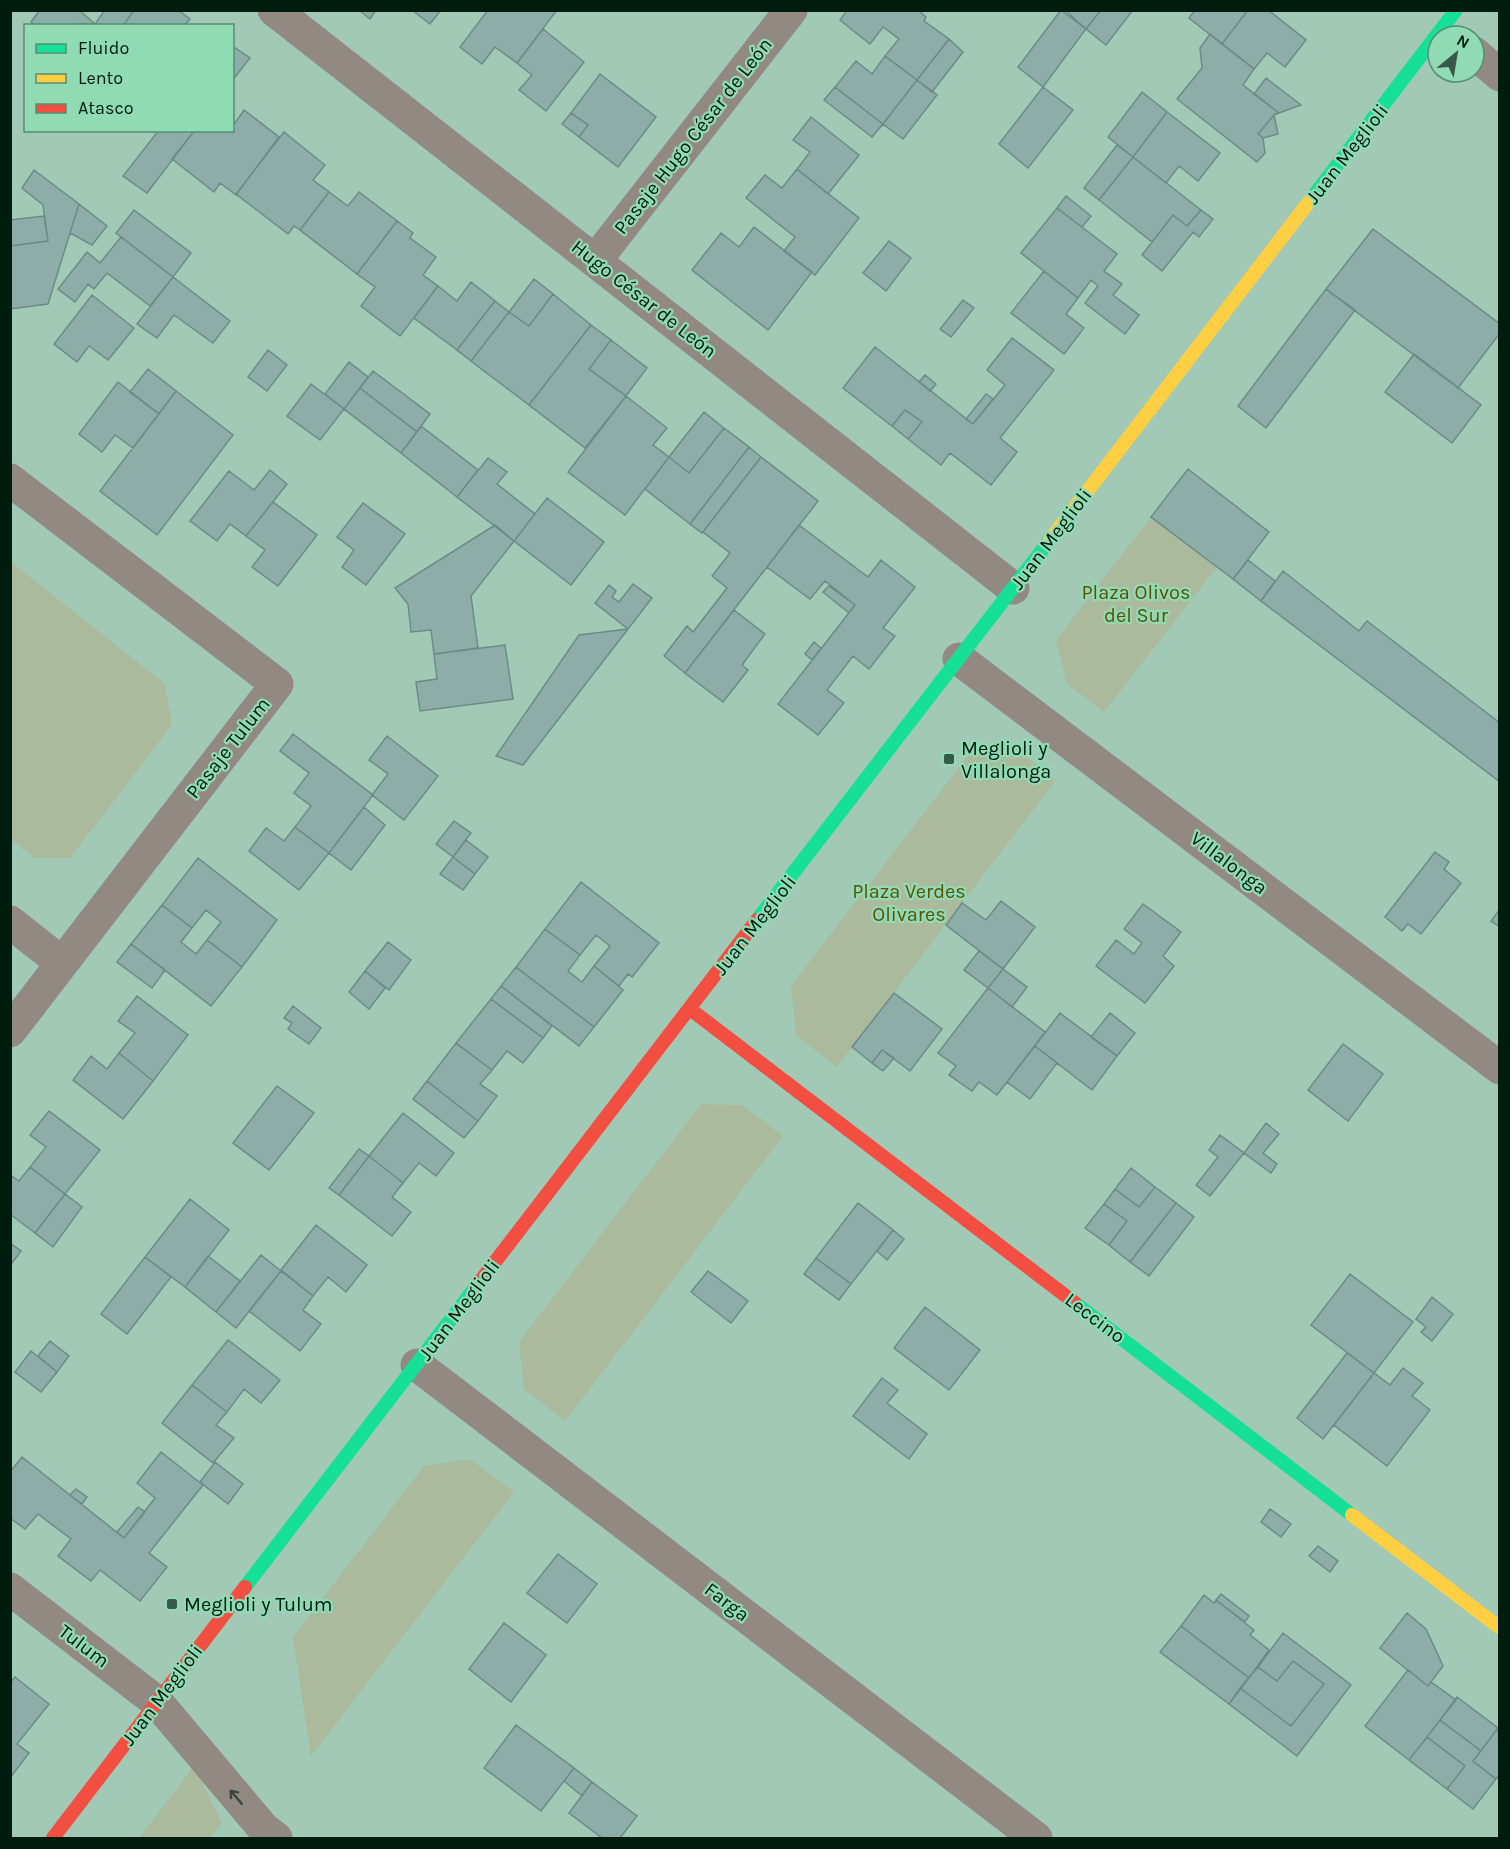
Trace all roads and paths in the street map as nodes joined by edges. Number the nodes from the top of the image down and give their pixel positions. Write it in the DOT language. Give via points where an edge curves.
graph roads {
  1 [pos="274,10"];
  2 [pos="791,10"];
  3 [pos="1426,57"];
  4 [pos="1486,63"];
  5 [pos="1500,75"];
  6 [pos="595,261"];
  7 [pos="10,480"];
  8 [pos="1013,588"];
  9 [pos="959,659"];
  10 [pos="10,922"];
  11 [pos="62,963"];
  12 [pos="690,1009"];
  13 [pos="10,1031"];
  14 [pos="1500,1068"];
  15 [pos="417,1365"];
  16 [pos="10,1589"];
  17 [pos="1500,1628"];
  18 [pos="157,1702"];
  19 [pos="264,1835"];
  20 [pos="53,1839"];
  21 [pos="1036,1839"];
  1 -- 6 [label="street, Hugo César de León"];
  2 -- 6 [label="street, Pasaje Hugo César de León"];
  3 -- 8 [label="main road, Juan Meglioli"];
  4 -- 5 [label="street"];
  6 -- 8 [label="street, Hugo César de León"];
  7 -- 11 [label="street, Pasaje Tulum" via="277,684"];
  8 -- 9 [label="main road, Juan Meglioli"];
  9 -- 12 [label="main road, Juan Meglioli"];
  9 -- 14 [label="street, Villalonga"];
  10 -- 11 [label="street"];
  11 -- 13 [label="street, Pasaje Tulum"];
  12 -- 15 [label="main road, Juan Meglioli"];
  12 -- 17 [label="main road, Leccino"];
  15 -- 18 [label="main road, Juan Meglioli"];
  15 -- 21 [label="street, Farga"];
  16 -- 18 [label="street, Tulum"];
  19 -- 18 [label="street, Tulum, one-way"];
  18 -- 20 [label="main road, Juan Meglioli"];
}
